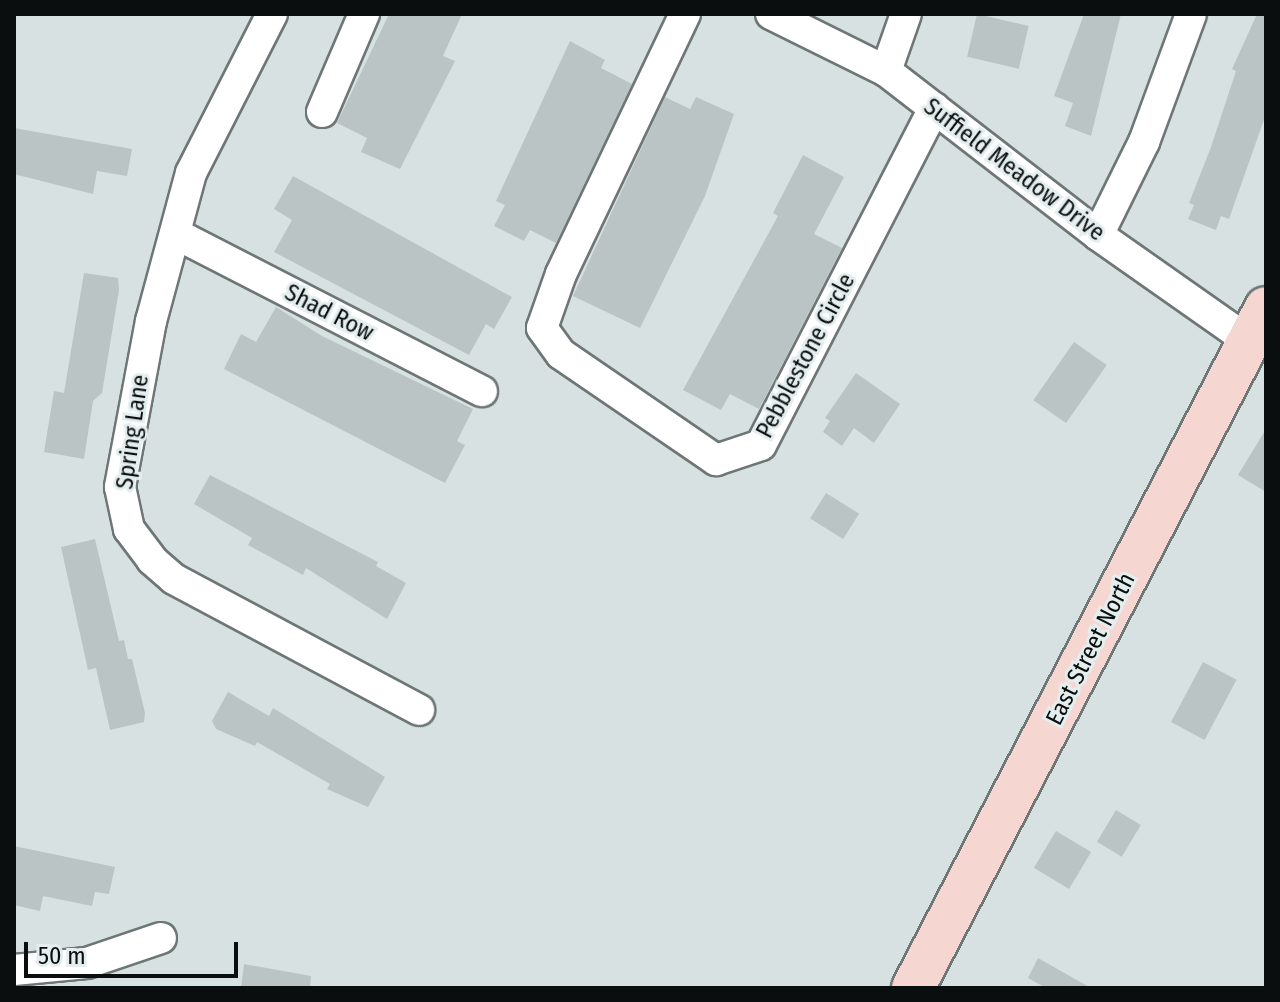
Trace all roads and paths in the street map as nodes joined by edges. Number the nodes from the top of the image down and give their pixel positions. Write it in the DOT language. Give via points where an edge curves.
graph roads {
  1 [pos="272,14"];
  2 [pos="364,14"];
  3 [pos="685,14"];
  4 [pos="771,14"];
  5 [pos="906,14"];
  6 [pos="1191,14"];
  7 [pos="886,71"];
  8 [pos="934,108"];
  9 [pos="322,112"];
  10 [pos="176,234"];
  11 [pos="1098,235"];
  12 [pos="1257,324"];
  13 [pos="482,391"];
  14 [pos="419,710"];
  15 [pos="161,938"];
  16 [pos="14,970"];
  17 [pos="913,988"];
  1 -- 10 [label="street, Spring Lane" via="191,173"];
  2 -- 9 [label="street"];
  3 -- 8 [label="street, Pebblestone Circle" via="561,274 542,328 561,354 716,460 761,445"];
  4 -- 7 [label="street, Suffield Meadow Drive"];
  5 -- 7 [label="street"];
  6 -- 11 [label="street" via="1144,142"];
  7 -- 8 [label="street, Suffield Meadow Drive"];
  8 -- 11 [label="street, Suffield Meadow Drive"];
  10 -- 13 [label="street, Shad Row"];
  10 -- 14 [label="street, Spring Lane" via="151,321 120,487 129,529 174,579"];
  11 -- 12 [label="street, Suffield Meadow Drive"];
  12 -- 17 [label="main road, East Street North"];
  15 -- 16 [label="street" via="87,963"];
}
